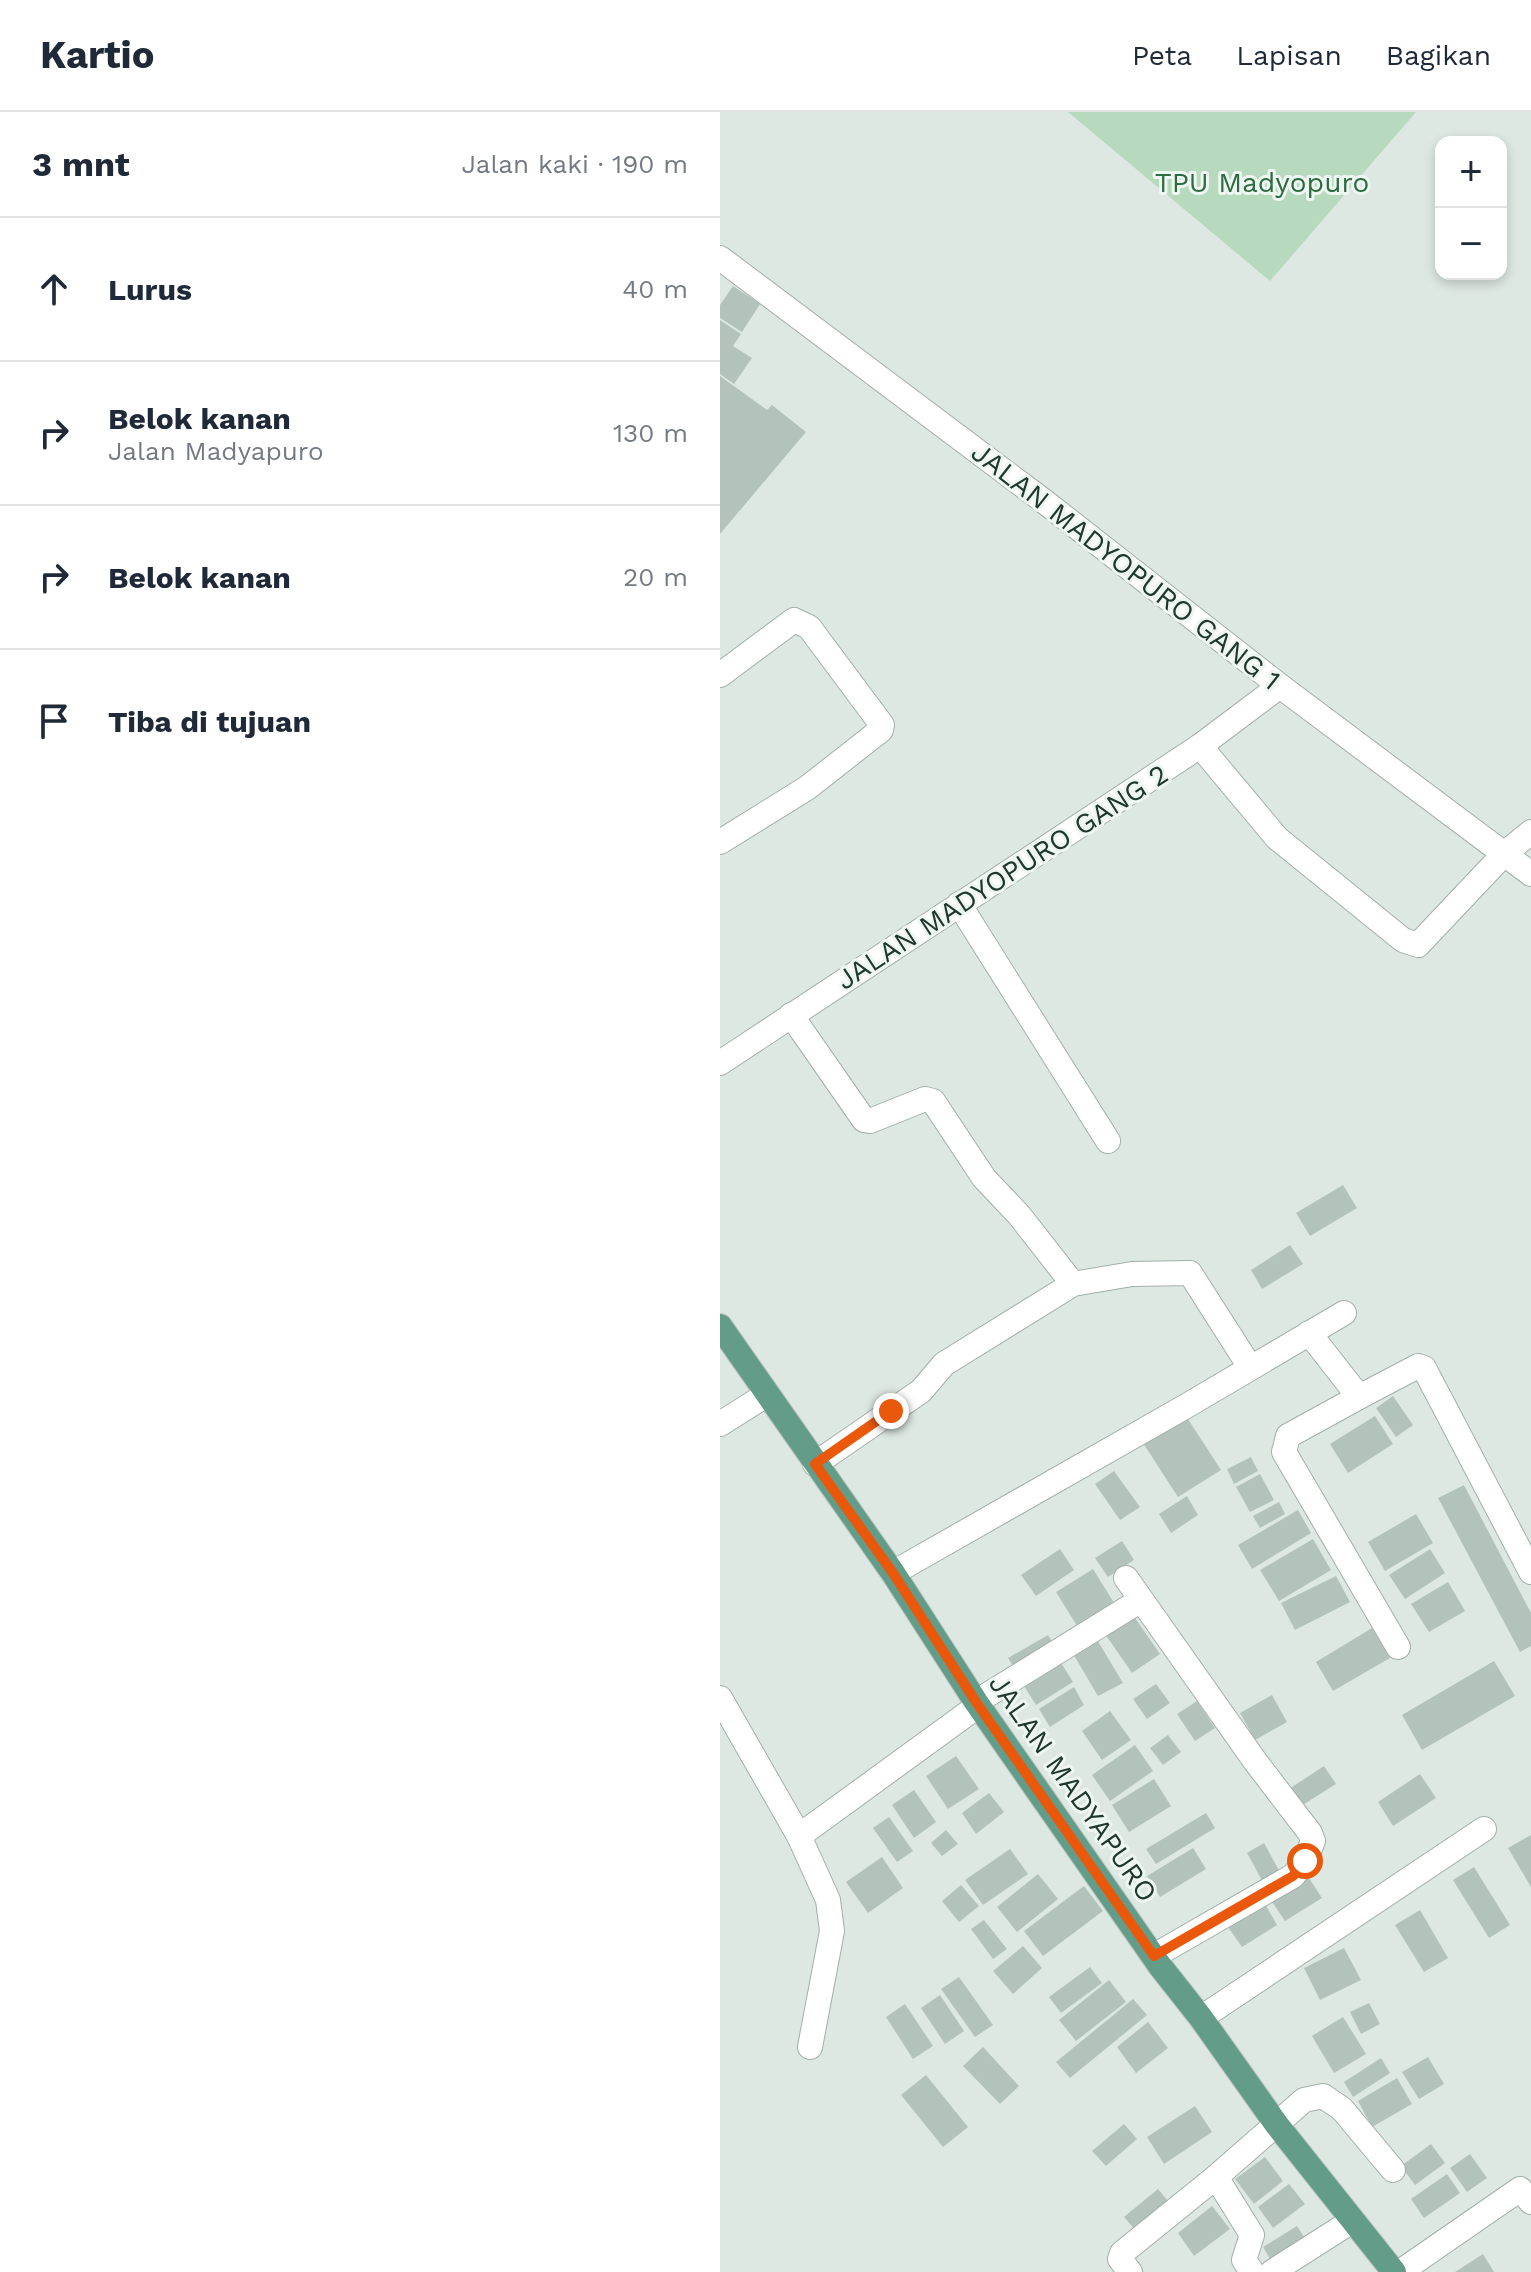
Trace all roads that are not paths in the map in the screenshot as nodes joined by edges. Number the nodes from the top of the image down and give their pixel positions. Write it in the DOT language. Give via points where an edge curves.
graph roads {
  1 [pos="720,258"];
  2 [pos="720,675"];
  3 [pos="1280,686"];
  4 [pos="1200,746"];
  5 [pos="1531,832"];
  6 [pos="720,842"];
  7 [pos="1504,854"];
  8 [pos="1531,874"];
  9 [pos="959,904"];
  10 [pos="791,1015"];
  11 [pos="720,1063"];
  12 [pos="1108,1141"];
  13 [pos="1073,1284"];
  14 [pos="1344,1313"];
  15 [pos="720,1326"];
  16 [pos="1309,1333"];
  17 [pos="1250,1367"];
  18 [pos="766,1395"];
  19 [pos="1359,1397"];
  20 [pos="720,1424"];
  21 [pos="815,1464"];
  22 [pos="1531,1572"];
  23 [pos="893,1573"];
  24 [pos="1126,1578"];
  25 [pos="1141,1600"];
  26 [pos="1398,1647"];
  27 [pos="720,1698"];
  28 [pos="978,1704"];
  29 [pos="1484,1829"];
  30 [pos="799,1836"];
  31 [pos="1154,1956"];
  32 [pos="1201,2018"];
  33 [pos="810,2047"];
  34 [pos="1277,2125"];
  35 [pos="1393,2170"];
  36 [pos="1216,2177"];
  37 [pos="1531,2202"];
  38 [pos="1352,2221"];
  39 [pos="1130,2272"];
  40 [pos="1252,2272"];
  41 [pos="1272,2272"];
  42 [pos="1397,2272"];
  1 -- 3 [label="street, JALAN MADYOPURO GANG 1"];
  2 -- 6 [label="street" via="794,620 809,627 882,725 807,788"];
  3 -- 4 [label="street, JALAN MADYOPURO GANG 2"];
  3 -- 7 [label="street, JALAN MADYOPURO GANG 1"];
  4 -- 7 [label="street" via="1277,838 1403,940 1418,945"];
  4 -- 9 [label="street, JALAN MADYOPURO GANG 2"];
  5 -- 7 [label="street"];
  7 -- 8 [label="street, JALAN MADYOPURO GANG 1"];
  9 -- 10 [label="street, JALAN MADYOPURO GANG 2"];
  9 -- 12 [label="street"];
  10 -- 11 [label="street, JALAN MADYOPURO GANG 2"];
  10 -- 13 [label="street" via="864,1120 925,1099 933,1101 984,1178"];
  13 -- 17 [label="street" via="1132,1274 1190,1273"];
  13 -- 21 [label="street" via="944,1364 921,1391"];
  14 -- 16 [label="street"];
  15 -- 18 [label="main road, JALAN MADYAPURO"];
  16 -- 17 [label="street"];
  16 -- 19 [label="street"];
  17 -- 23 [label="street"];
  18 -- 20 [label="street"];
  18 -- 21 [label="main road, JALAN MADYAPURO"];
  19 -- 22 [label="street" via="1418,1366 1424,1368"];
  19 -- 26 [label="street" via="1288,1436 1284,1452"];
  21 -- 23 [label="main road, JALAN MADYAPURO"];
  23 -- 28 [label="main road, JALAN MADYAPURO"];
  24 -- 25 [label="street"];
  25 -- 28 [label="street"];
  25 -- 31 [label="street" via="1313,1841 1293,1876"];
  27 -- 30 [label="street"];
  28 -- 30 [label="street"];
  28 -- 31 [label="main road, JALAN MADYAPURO"];
  29 -- 32 [label="street"];
  30 -- 33 [label="street" via="828,1900 832,1931"];
  31 -- 32 [label="main road, JALAN MADYAPURO"];
  32 -- 34 [label="main road, JALAN MADYAPURO"];
  34 -- 35 [label="street" via="1304,2100 1323,2096 1342,2109"];
  34 -- 36 [label="street"];
  34 -- 38 [label="main road, JALAN MADYAPURO"];
  36 -- 39 [label="street" via="1122,2253 1120,2259"];
  36 -- 40 [label="street" via="1252,2235 1244,2260"];
  37 -- 42 [label="street" via="1520,2189"];
  38 -- 41 [label="street"];
  38 -- 42 [label="main road, JALAN MADYAPURO"];
}
